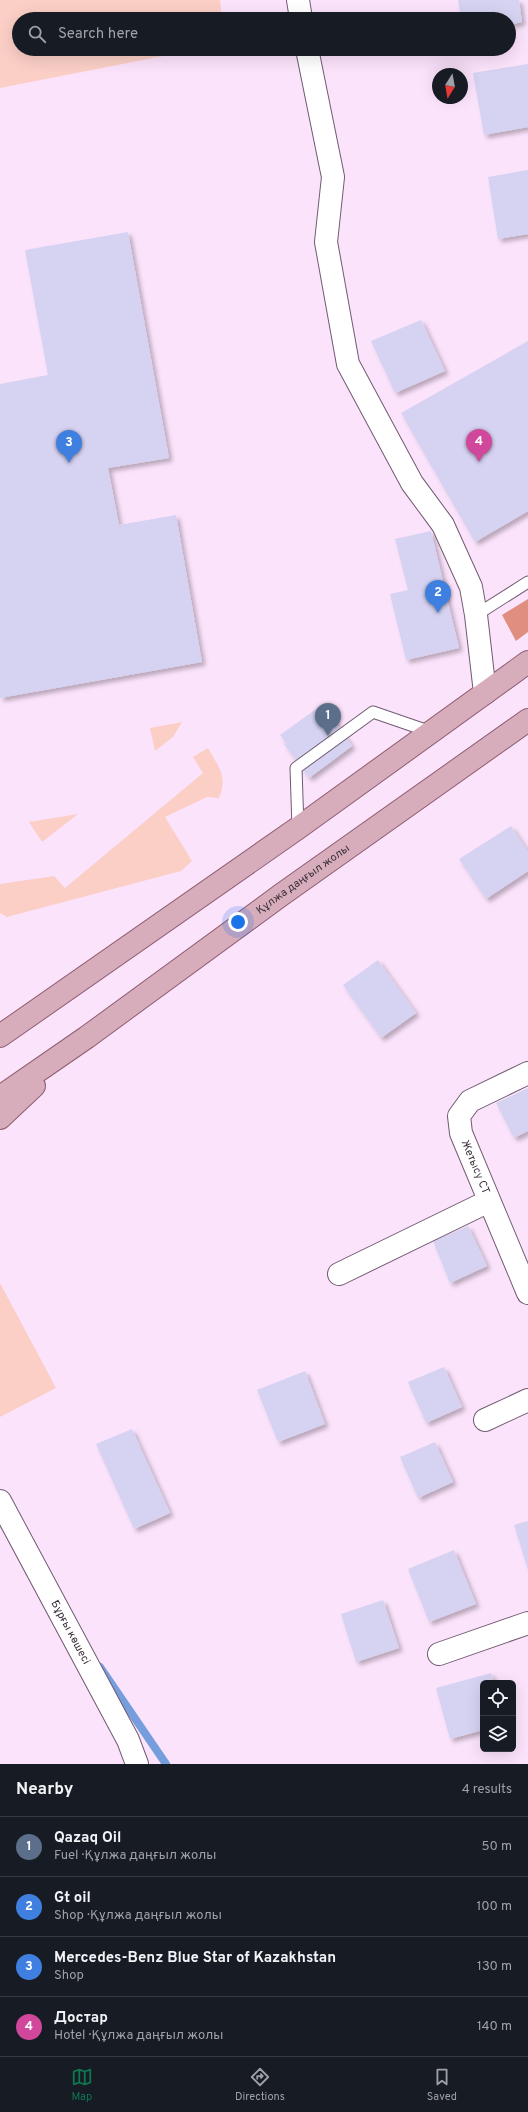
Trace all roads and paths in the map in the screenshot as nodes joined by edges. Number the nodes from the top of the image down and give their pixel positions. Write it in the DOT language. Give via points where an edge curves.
graph roads {
  1 [pos="298,0"];
  2 [pos="300,12"];
  3 [pos="308,56"];
  4 [pos="528,582"];
  5 [pos="476,615"];
  6 [pos="528,662"];
  7 [pos="485,693"];
  8 [pos="528,720"];
  9 [pos="431,732"];
  10 [pos="298,828"];
  11 [pos="51,1002"];
  12 [pos="0,1029"];
  13 [pos="0,1036"];
  14 [pos="87,1036"];
  15 [pos="528,1073"];
  16 [pos="0,1097"];
  17 [pos="0,1118"];
  18 [pos="489,1201"];
  19 [pos="339,1274"];
  20 [pos="528,1293"];
  21 [pos="528,1400"];
  22 [pos="485,1420"];
  23 [pos="0,1502"];
  24 [pos="528,1623"];
  25 [pos="439,1654"];
  26 [pos="137,1764"];
  1 -- 2 [label="street"];
  3 -- 5 [label="street" via="333,178 326,242 348,364 412,483 443,524 470,588"];
  4 -- 5 [label="lane"];
  5 -- 7 [label="street"];
  6 -- 7 [label="main road"];
  7 -- 9 [label="main road"];
  8 -- 14 [label="main road, Құлжа даңғыл жолы"];
  9 -- 10 [label="main road"];
  9 -- 10 [label="lane" via="373,712 296,768"];
  10 -- 11 [label="main road"];
  11 -- 12 [label="main road"];
  11 -- 13 [label="main road"];
  14 -- 16 [label="main road, Құлжа даңғыл жолы"];
  14 -- 17 [label="main road"];
  15 -- 18 [label="street, Жетысу СТ" via="470,1101 459,1116 461,1133"];
  18 -- 19 [label="street"];
  18 -- 20 [label="street, Жетысу СТ"];
  21 -- 22 [label="street"];
  23 -- 26 [label="street, Бұрғы көшесі" via="128,1740"];
  24 -- 25 [label="street"];
}
